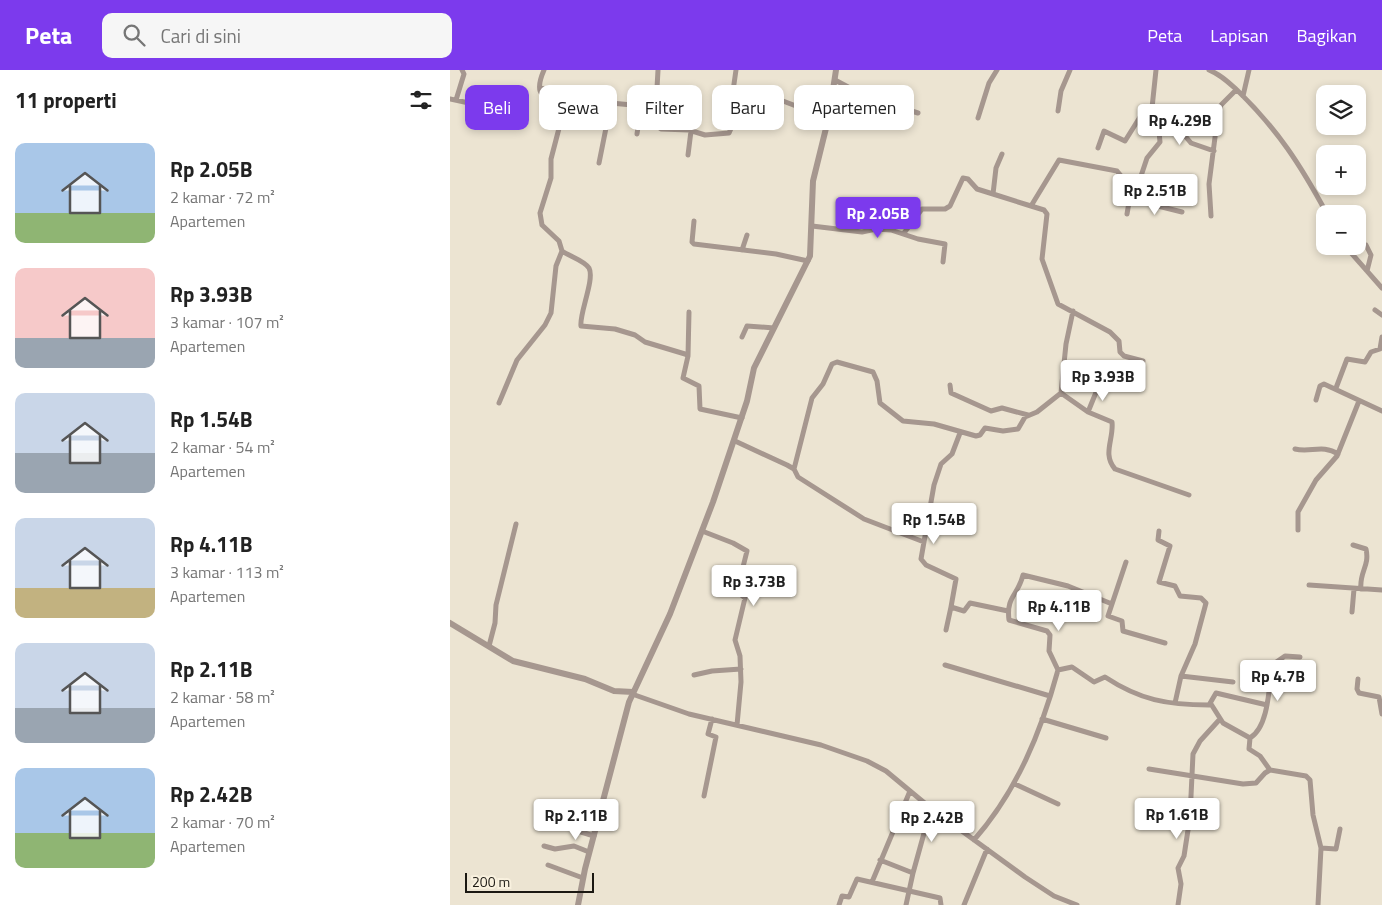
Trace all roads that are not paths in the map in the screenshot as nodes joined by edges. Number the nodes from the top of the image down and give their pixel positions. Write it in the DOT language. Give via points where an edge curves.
graph roads {
  1 [pos="462,70"];
  2 [pos="544,70"];
  3 [pos="658,70"];
  4 [pos="736,70"];
  5 [pos="836,70"];
  6 [pos="997,70"];
  7 [pos="1070,70"];
  8 [pos="1156,70"];
  9 [pos="1209,70"];
  10 [pos="1249,70"];
  11 [pos="835,80"];
  12 [pos="540,85"];
  13 [pos="657,85"];
  14 [pos="733,85"];
  15 [pos="834,85"];
  16 [pos="1236,90"];
  17 [pos="1243,96"];
  18 [pos="450,99"];
  19 [pos="456,100"];
  20 [pos="465,103"];
  21 [pos="1152,108"];
  22 [pos="1058,111"];
  23 [pos="918,113"];
  24 [pos="978,118"];
  25 [pos="1156,118"];
  26 [pos="558,130"];
  27 [pos="606,130"];
  28 [pos="637,130"];
  29 [pos="691,130"];
  30 [pos="731,130"];
  31 [pos="826,130"];
  32 [pos="637,134"];
  33 [pos="1098,148"];
  34 [pos="1214,150"];
  35 [pos="1002,154"];
  36 [pos="688,155"];
  37 [pos="599,163"];
  38 [pos="1133,179"];
  39 [pos="993,194"];
  40 [pos="1129,202"];
  41 [pos="1322,205"];
  42 [pos="1031,206"];
  43 [pos="1182,212"];
  44 [pos="1127,214"];
  45 [pos="1211,216"];
  46 [pos="694,221"];
  47 [pos="812,226"];
  48 [pos="904,234"];
  49 [pos="747,235"];
  50 [pos="1366,245"];
  51 [pos="742,250"];
  52 [pos="562,251"];
  53 [pos="1353,255"];
  54 [pos="808,261"];
  55 [pos="943,262"];
  56 [pos="1367,271"];
  57 [pos="1382,288"];
  58 [pos="1374,310"];
  59 [pos="1073,311"];
  60 [pos="690,312"];
  61 [pos="1382,315"];
  62 [pos="774,328"];
  63 [pos="742,337"];
  64 [pos="1382,338"];
  65 [pos="688,356"];
  66 [pos="1143,361"];
  67 [pos="950,384"];
  68 [pos="1100,385"];
  69 [pos="1336,388"];
  70 [pos="1061,393"];
  71 [pos="1316,400"];
  72 [pos="1359,401"];
  73 [pos="499,403"];
  74 [pos="1382,411"];
  75 [pos="1088,412"];
  76 [pos="1028,415"];
  77 [pos="742,418"];
  78 [pos="960,433"];
  79 [pos="735,441"];
  80 [pos="1295,449"];
  81 [pos="1338,454"];
  82 [pos="794,469"];
  83 [pos="1189,495"];
  84 [pos="516,524"];
  85 [pos="1298,530"];
  86 [pos="702,531"];
  87 [pos="1159,531"];
  88 [pos="924,542"];
  89 [pos="1353,545"];
  90 [pos="1126,562"];
  91 [pos="1309,585"];
  92 [pos="1354,589"];
  93 [pos="1361,590"];
  94 [pos="1382,590"];
  95 [pos="1112,604"];
  96 [pos="951,607"];
  97 [pos="1008,611"];
  98 [pos="1352,612"];
  99 [pos="450,623"];
  100 [pos="946,630"];
  101 [pos="1165,642"];
  102 [pos="489,646"];
  103 [pos="1300,657"];
  104 [pos="945,665"];
  105 [pos="741,669"];
  106 [pos="1058,670"];
  107 [pos="694,675"];
  108 [pos="1181,676"];
  109 [pos="1358,679"];
  110 [pos="1233,682"];
  111 [pos="632,693"];
  112 [pos="1050,696"];
  113 [pos="1175,703"];
  114 [pos="1211,704"];
  115 [pos="1267,705"];
  116 [pos="1382,714"];
  117 [pos="712,719"];
  118 [pos="1042,719"];
  119 [pos="1220,719"];
  120 [pos="737,725"];
  121 [pos="1106,738"];
  122 [pos="1250,738"];
  123 [pos="1149,769"];
  124 [pos="1270,770"];
  125 [pos="1193,775"];
  126 [pos="1015,784"];
  127 [pos="910,791"];
  128 [pos="704,796"];
  129 [pos="1058,804"];
  130 [pos="931,808"];
  131 [pos="565,827"];
  132 [pos="1340,829"];
  133 [pos="594,836"];
  134 [pos="974,840"];
  135 [pos="544,846"];
  136 [pos="1321,848"];
  137 [pos="987,849"];
  138 [pos="589,852"];
  139 [pos="880,860"];
  140 [pos="548,864"];
  141 [pos="913,872"];
  142 [pos="582,878"];
  143 [pos="872,882"];
  144 [pos="910,890"];
  145 [pos="578,905"];
  146 [pos="839,905"];
  147 [pos="906,905"];
  148 [pos="941,905"];
  149 [pos="964,905"];
  150 [pos="1075,905"];
  151 [pos="1178,905"];
  152 [pos="1318,905"];
  1 -- 19 [label="street" via="464,74"];
  2 -- 12 [label="street"];
  3 -- 13 [label="street"];
  4 -- 14 [label="street"];
  5 -- 11 [label="street"];
  6 -- 24 [label="street" via="989,83"];
  7 -- 22 [label="street" via="1060,93"];
  8 -- 21 [label="street"];
  9 -- 16 [label="street" via="1221,75"];
  10 -- 17 [label="street"];
  11 -- 15 [label="street"];
  11 -- 23 [label="street" via="865,96"];
  16 -- 17 [label="street"];
  16 -- 34 [label="street" via="1219,110"];
  17 -- 41 [label="street" via="1289,147"];
  18 -- 19 [label="street"];
  19 -- 20 [label="street"];
  21 -- 25 [label="street"];
  21 -- 33 [label="street" via="1140,117 1125,141 1104,132"];
  25 -- 34 [label="street" via="1180,130 1191,143"];
  25 -- 38 [label="street" via="1160,145 1147,158 1140,179"];
  26 -- 52 [label="street" via="551,159 551,178 540,216 544,228 559,241"];
  27 -- 37 [label="street"];
  28 -- 32 [label="street"];
  29 -- 30 [label="street" via="704,135 729,134"];
  29 -- 36 [label="street"];
  31 -- 47 [label="street" via="813,181"];
  34 -- 45 [label="street" via="1209,184"];
  35 -- 39 [label="street" via="996,168"];
  38 -- 40 [label="street"];
  38 -- 42 [label="street" via="1121,177 1117,171 1059,160"];
  39 -- 42 [label="street"];
  39 -- 48 [label="street" via="977,189 963,178 950,206 922,209"];
  40 -- 43 [label="street"];
  40 -- 44 [label="street"];
  42 -- 59 [label="street" via="1048,214 1042,252 1044,266 1058,304"];
  46 -- 51 [label="street" via="692,243"];
  47 -- 48 [label="street" via="864,232 882,229"];
  47 -- 54 [label="street"];
  48 -- 55 [label="street" via="943,243"];
  49 -- 51 [label="street"];
  50 -- 56 [label="street" via="1371,255"];
  51 -- 54 [label="street"];
  52 -- 65 [label="street" via="586,265 590,271 581,326 615,329"];
  52 -- 73 [label="street" via="556,266 551,314 516,360"];
  53 -- 56 [label="street"];
  54 -- 62 [label="street"];
  56 -- 57 [label="street"];
  58 -- 61 [label="street"];
  59 -- 66 [label="street" via="1115,336 1124,356"];
  59 -- 70 [label="street"];
  60 -- 65 [label="street"];
  62 -- 63 [label="street" via="745,326"];
  62 -- 77 [label="street" via="754,368"];
  64 -- 69 [label="street" via="1380,349 1371,352 1365,362 1347,359"];
  65 -- 77 [label="street" via="683,378 699,386 700,410"];
  67 -- 76 [label="street" via="951,393 989,410 1002,408"];
  68 -- 75 [label="street"];
  69 -- 71 [label="street" via="1322,385"];
  69 -- 72 [label="street"];
  70 -- 75 [label="street"];
  70 -- 76 [label="street"];
  72 -- 74 [label="street"];
  72 -- 81 [label="street"];
  75 -- 83 [label="street" via="1112,422 1108,452 1115,469"];
  76 -- 78 [label="street" via="1016,430 985,428 976,436"];
  77 -- 79 [label="street"];
  78 -- 82 [label="street" via="934,424 899,420 880,403 873,372 837,362 832,364 824,384 812,398"];
  78 -- 88 [label="street" via="952,454 941,464"];
  79 -- 82 [label="street"];
  79 -- 86 [label="street"];
  80 -- 81 [label="street" via="1303,452 1326,448"];
  81 -- 85 [label="street" via="1316,480 1298,512"];
  82 -- 88 [label="street" via="798,477 859,516"];
  84 -- 102 [label="street"];
  86 -- 105 [label="street" via="747,551 737,591 745,598 735,640"];
  86 -- 111 [label="street" via="670,614"];
  87 -- 108 [label="street" via="1158,540 1170,546 1159,582 1174,586 1180,596 1201,598 1206,603 1195,644"];
  88 -- 96 [label="street" via="922,562 956,579"];
  89 -- 93 [label="street" via="1364,547 1367,554 1368,562 1360,580"];
  90 -- 95 [label="street"];
  91 -- 92 [label="street"];
  92 -- 93 [label="street"];
  92 -- 98 [label="street"];
  93 -- 94 [label="street"];
  95 -- 97 [label="street" via="1068,586 1024,575 1010,600"];
  95 -- 101 [label="street" via="1108,616 1122,621 1123,631"];
  96 -- 97 [label="street" via="964,611 968,604 973,604"];
  96 -- 100 [label="street"];
  97 -- 106 [label="street" via="1010,621 1048,630 1049,651"];
  99 -- 102 [label="street"];
  102 -- 111 [label="street" via="513,661 585,679 614,691"];
  103 -- 115 [label="street" via="1286,656 1272,665"];
  104 -- 112 [label="street"];
  105 -- 107 [label="street"];
  105 -- 120 [label="street"];
  106 -- 112 [label="street"];
  106 -- 113 [label="street" via="1072,667 1094,682 1105,676 1143,698"];
  108 -- 110 [label="street"];
  108 -- 113 [label="street"];
  109 -- 116 [label="street" via="1359,693 1380,698"];
  111 -- 117 [label="street"];
  111 -- 133 [label="street"];
  112 -- 118 [label="street"];
  113 -- 114 [label="street"];
  114 -- 115 [label="street" via="1216,693"];
  114 -- 119 [label="street"];
  115 -- 122 [label="street" via="1259,730"];
  117 -- 120 [label="street"];
  117 -- 128 [label="street" via="708,734 716,737"];
  118 -- 121 [label="street"];
  118 -- 126 [label="street"];
  119 -- 122 [label="street"];
  119 -- 125 [label="street" via="1195,748"];
  120 -- 127 [label="street" via="852,755 886,771"];
  122 -- 124 [label="street" via="1249,749 1260,756"];
  123 -- 125 [label="street"];
  124 -- 125 [label="street" via="1252,784"];
  124 -- 136 [label="street" via="1303,774 1309,778"];
  125 -- 151 [label="street" via="1184,856 1178,868 1181,884"];
  126 -- 129 [label="street"];
  126 -- 134 [label="street"];
  127 -- 130 [label="street"];
  127 -- 139 [label="street"];
  130 -- 134 [label="street"];
  130 -- 141 [label="street"];
  131 -- 133 [label="street"];
  132 -- 136 [label="street" via="1336,849"];
  133 -- 138 [label="street"];
  134 -- 137 [label="street"];
  135 -- 138 [label="street" via="555,849 574,846"];
  136 -- 152 [label="street"];
  137 -- 149 [label="street"];
  137 -- 150 [label="street" via="1048,893"];
  138 -- 142 [label="street"];
  139 -- 141 [label="street"];
  139 -- 143 [label="street"];
  140 -- 142 [label="street"];
  141 -- 144 [label="street"];
  142 -- 145 [label="street"];
  143 -- 144 [label="street"];
  143 -- 146 [label="street" via="856,880 849,896 842,896"];
  144 -- 147 [label="street"];
  144 -- 148 [label="street" via="940,898"];
}
